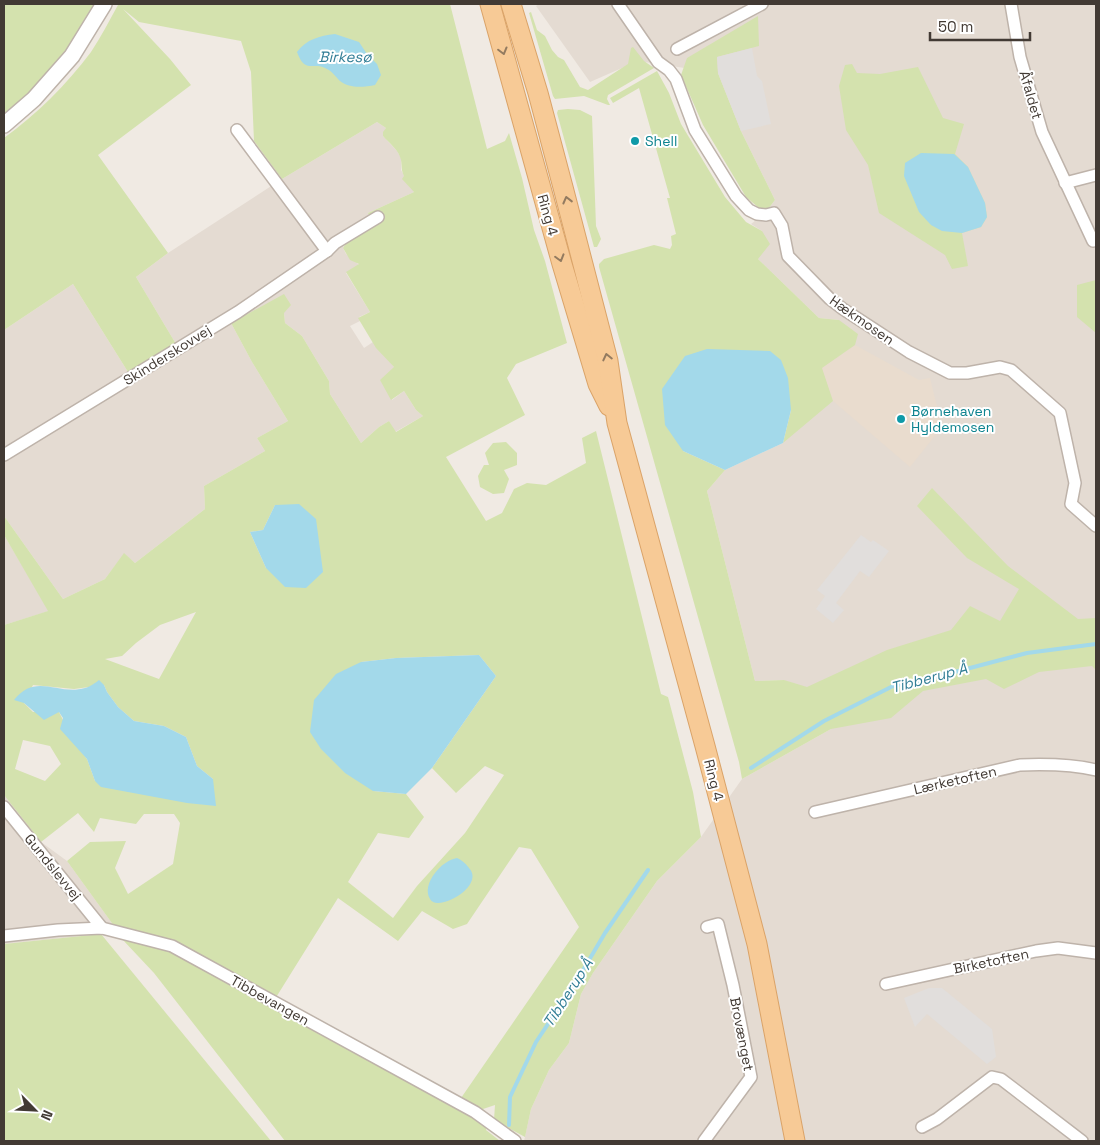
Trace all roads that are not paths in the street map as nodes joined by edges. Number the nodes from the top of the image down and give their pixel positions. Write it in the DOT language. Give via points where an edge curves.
graph roads {
  1 [pos="104,4"];
  2 [pos="490,4"];
  3 [pos="511,4"];
  4 [pos="618,4"];
  5 [pos="762,4"];
  6 [pos="1015,5"];
  7 [pos="677,49"];
  8 [pos="4,125"];
  9 [pos="237,130"];
  10 [pos="1096,175"];
  11 [pos="1065,183"];
  12 [pos="378,217"];
  13 [pos="1092,241"];
  14 [pos="327,251"];
  15 [pos="617,423"];
  16 [pos="4,455"];
  17 [pos="1096,526"];
  18 [pos="1096,770"];
  19 [pos="4,807"];
  20 [pos="815,812"];
  21 [pos="707,927"];
  22 [pos="102,928"];
  23 [pos="4,936"];
  24 [pos="1096,953"];
  25 [pos="886,984"];
  26 [pos="922,1128"];
  27 [pos="515,1141"];
  28 [pos="704,1141"];
  29 [pos="795,1141"];
  30 [pos="1082,1141"];
  1 -- 8 [label="street" via="72,56 34,99"];
  2 -- 15 [label="main road, Ring 4, one-way" via="598,384"];
  15 -- 3 [label="main road, Ring 4, one-way" via="608,361 538,93"];
  4 -- 17 [label="street, Hækmosen" via="658,62 676,79 696,130 736,196 757,214 774,213 782,226 788,256 830,299 876,332 950,373 967,374 1000,367 1012,370 1060,413 1075,483 1071,504"];
  5 -- 7 [label="street"];
  6 -- 11 [label="street, Åfaldet" via="1020,57 1042,132"];
  9 -- 14 [label="street"];
  10 -- 11 [label="street"];
  11 -- 13 [label="street, Åfaldet"];
  12 -- 14 [label="street, Skinderskovvej"];
  14 -- 16 [label="street, Skinderskovvej" via="238,312"];
  15 -- 29 [label="main road, Ring 4" via="706,746 756,944"];
  18 -- 20 [label="street, Lærketoften" via="1071,765 1020,765"];
  19 -- 22 [label="street, Gundslevvej"];
  21 -- 28 [label="street, Brovænget" via="718,924 751,1077"];
  22 -- 23 [label="street, Tibbevangen"];
  22 -- 27 [label="street, Tibbevangen" via="172,946 475,1112"];
  24 -- 25 [label="street, Birketoften" via="1058,948 1036,951"];
  26 -- 30 [label="street" via="992,1077 1002,1079"];
}
